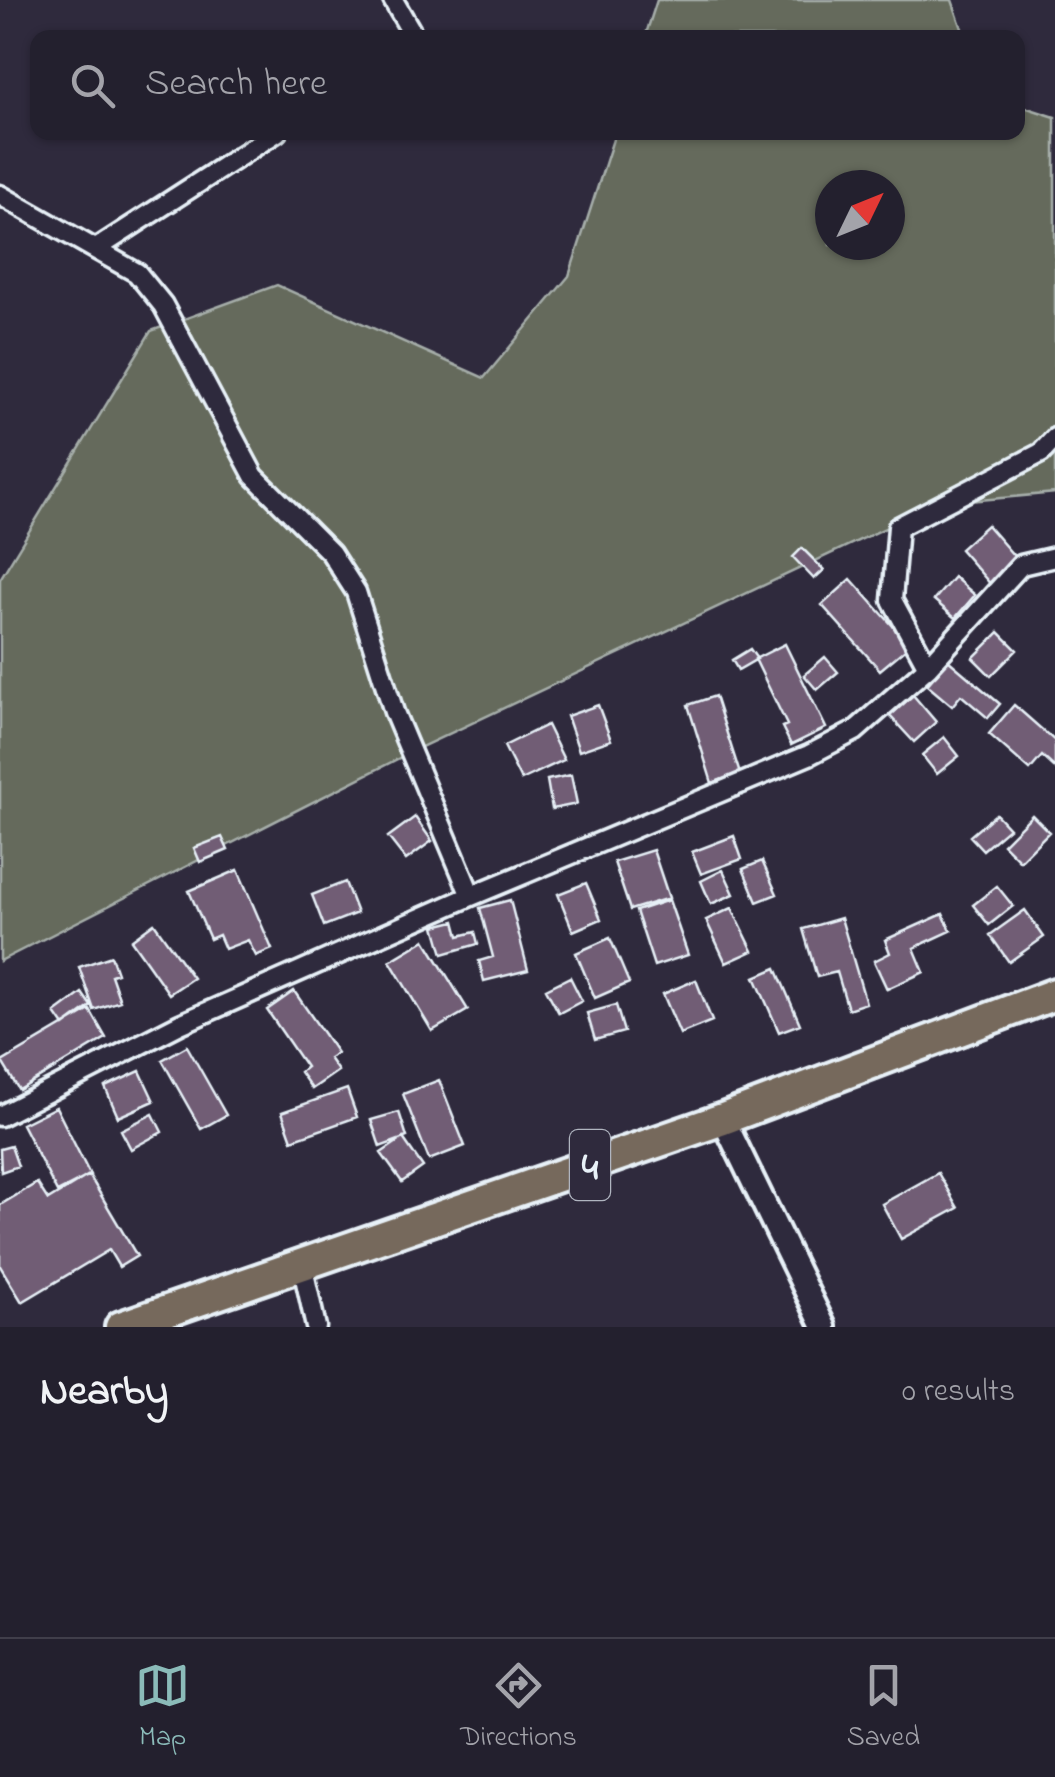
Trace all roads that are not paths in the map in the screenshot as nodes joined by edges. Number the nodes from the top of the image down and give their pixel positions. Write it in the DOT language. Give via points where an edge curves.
graph roads {
  1 [pos="392,0"];
  2 [pos="410,30"];
  3 [pos="265,140"];
  4 [pos="0,195"];
  5 [pos="96,249"];
  6 [pos="1055,438"];
  7 [pos="1055,557"];
  8 [pos="928,667"];
  9 [pos="470,896"];
  10 [pos="1055,994"];
  11 [pos="0,1116"];
  12 [pos="723,1119"];
  13 [pos="302,1264"];
  14 [pos="122,1327"];
  15 [pos="316,1327"];
  16 [pos="824,1327"];
  1 -- 2 [label="street"];
  3 -- 5 [label="street"];
  4 -- 5 [label="street"];
  5 -- 9 [label="street" via="137,273 163,305 254,476 332,552 356,592 394,712"];
  6 -- 8 [label="street" via="1041,453 898,527 892,600"];
  7 -- 8 [label="street" via="1021,565"];
  8 -- 9 [label="street" via="854,731 809,755"];
  9 -- 11 [label="street" via="180,1024"];
  10 -- 12 [label="highway, 4"];
  12 -- 13 [label="highway, 4"];
  12 -- 16 [label="street"];
  13 -- 14 [label="highway, 4"];
  13 -- 15 [label="street"];
}
